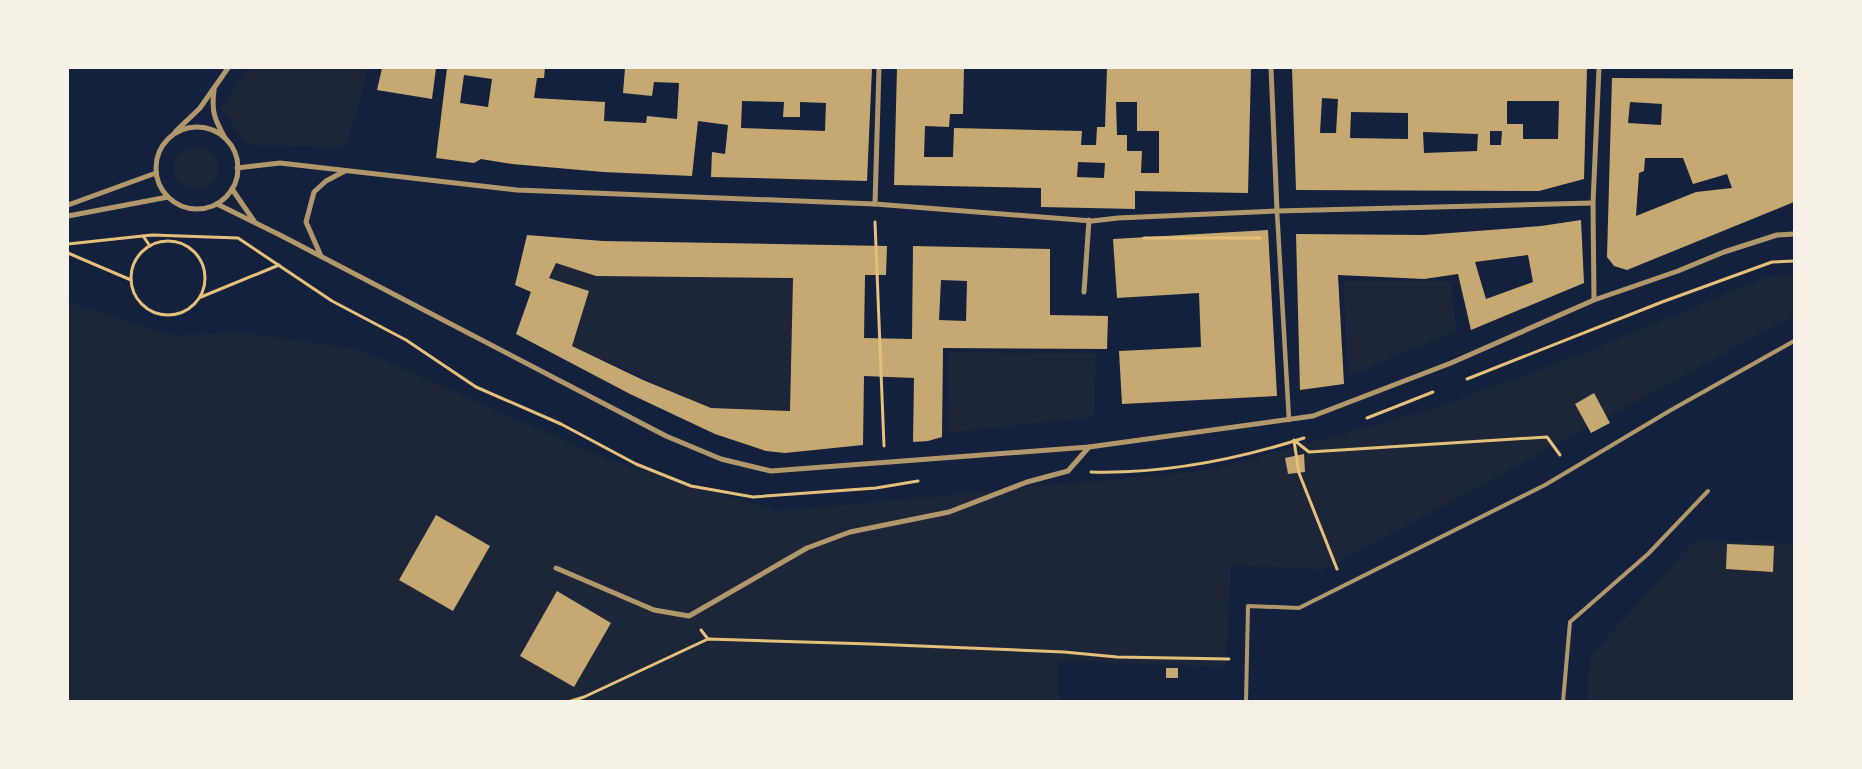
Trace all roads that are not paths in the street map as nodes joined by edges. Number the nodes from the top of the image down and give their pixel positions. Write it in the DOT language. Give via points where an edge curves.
graph roads {
  1 [pos="228,68"];
  2 [pos="879,68"];
  3 [pos="1271,68"];
  4 [pos="1599,68"];
  5 [pos="215,87"];
  6 [pos="170,138"];
  7 [pos="227,141"];
  8 [pos="237,168"];
  9 [pos="345,170"];
  10 [pos="156,173"];
  11 [pos="232,190"];
  12 [pos="168,197"];
  13 [pos="217,204"];
  14 [pos="875,204"];
  15 [pos="1593,204"];
  16 [pos="68,205"];
  17 [pos="1277,211"];
  18 [pos="68,216"];
  19 [pos="1089,220"];
  20 [pos="254,221"];
  21 [pos="1794,234"];
  22 [pos="322,257"];
  23 [pos="1084,292"];
  24 [pos="1594,300"];
  25 [pos="1794,341"];
  26 [pos="1289,420"];
  27 [pos="1089,447"];
  28 [pos="1708,491"];
  29 [pos="556,568"];
  30 [pos="1246,702"];
  31 [pos="1562,702"];
  1 -- 5 [label="street"];
  2 -- 14 [label="street"];
  3 -- 17 [label="street"];
  4 -- 15 [label="street"];
  5 -- 6 [label="street" via="200,108"];
  5 -- 7 [label="street" via="212,101 215,120"];
  6 -- 7 [label="street" via="197,127 217,133"];
  6 -- 10 [label="street" via="157,158"];
  7 -- 8 [label="street" via="235,155"];
  8 -- 9 [label="street" via="280,163"];
  8 -- 11 [label="street"];
  9 -- 14 [label="street" via="516,190"];
  9 -- 22 [label="street" via="314,192 306,222"];
  10 -- 12 [label="street"];
  10 -- 16 [label="street"];
  11 -- 13 [label="street"];
  11 -- 20 [label="street"];
  12 -- 13 [label="street" via="179,205 194,209"];
  12 -- 18 [label="street"];
  13 -- 20 [label="street"];
  14 -- 19 [label="street"];
  15 -- 17 [label="street"];
  15 -- 24 [label="street"];
  17 -- 19 [label="street"];
  17 -- 26 [label="street"];
  19 -- 23 [label="street"];
  20 -- 22 [label="street"];
  21 -- 24 [label="street" via="1777,235 1724,252"];
  22 -- 27 [label="street" via="666,436 721,459 771,471"];
  24 -- 26 [label="street" via="1433,370 1313,416"];
  25 -- 30 [label="lane" via="1546,485 1299,608 1248,606"];
  26 -- 27 [label="street"];
  27 -- 29 [label="street" via="1068,471 1027,482 950,512 850,532 807,548 689,616 654,610"];
  28 -- 31 [label="lane" via="1648,554 1570,622"];
}
